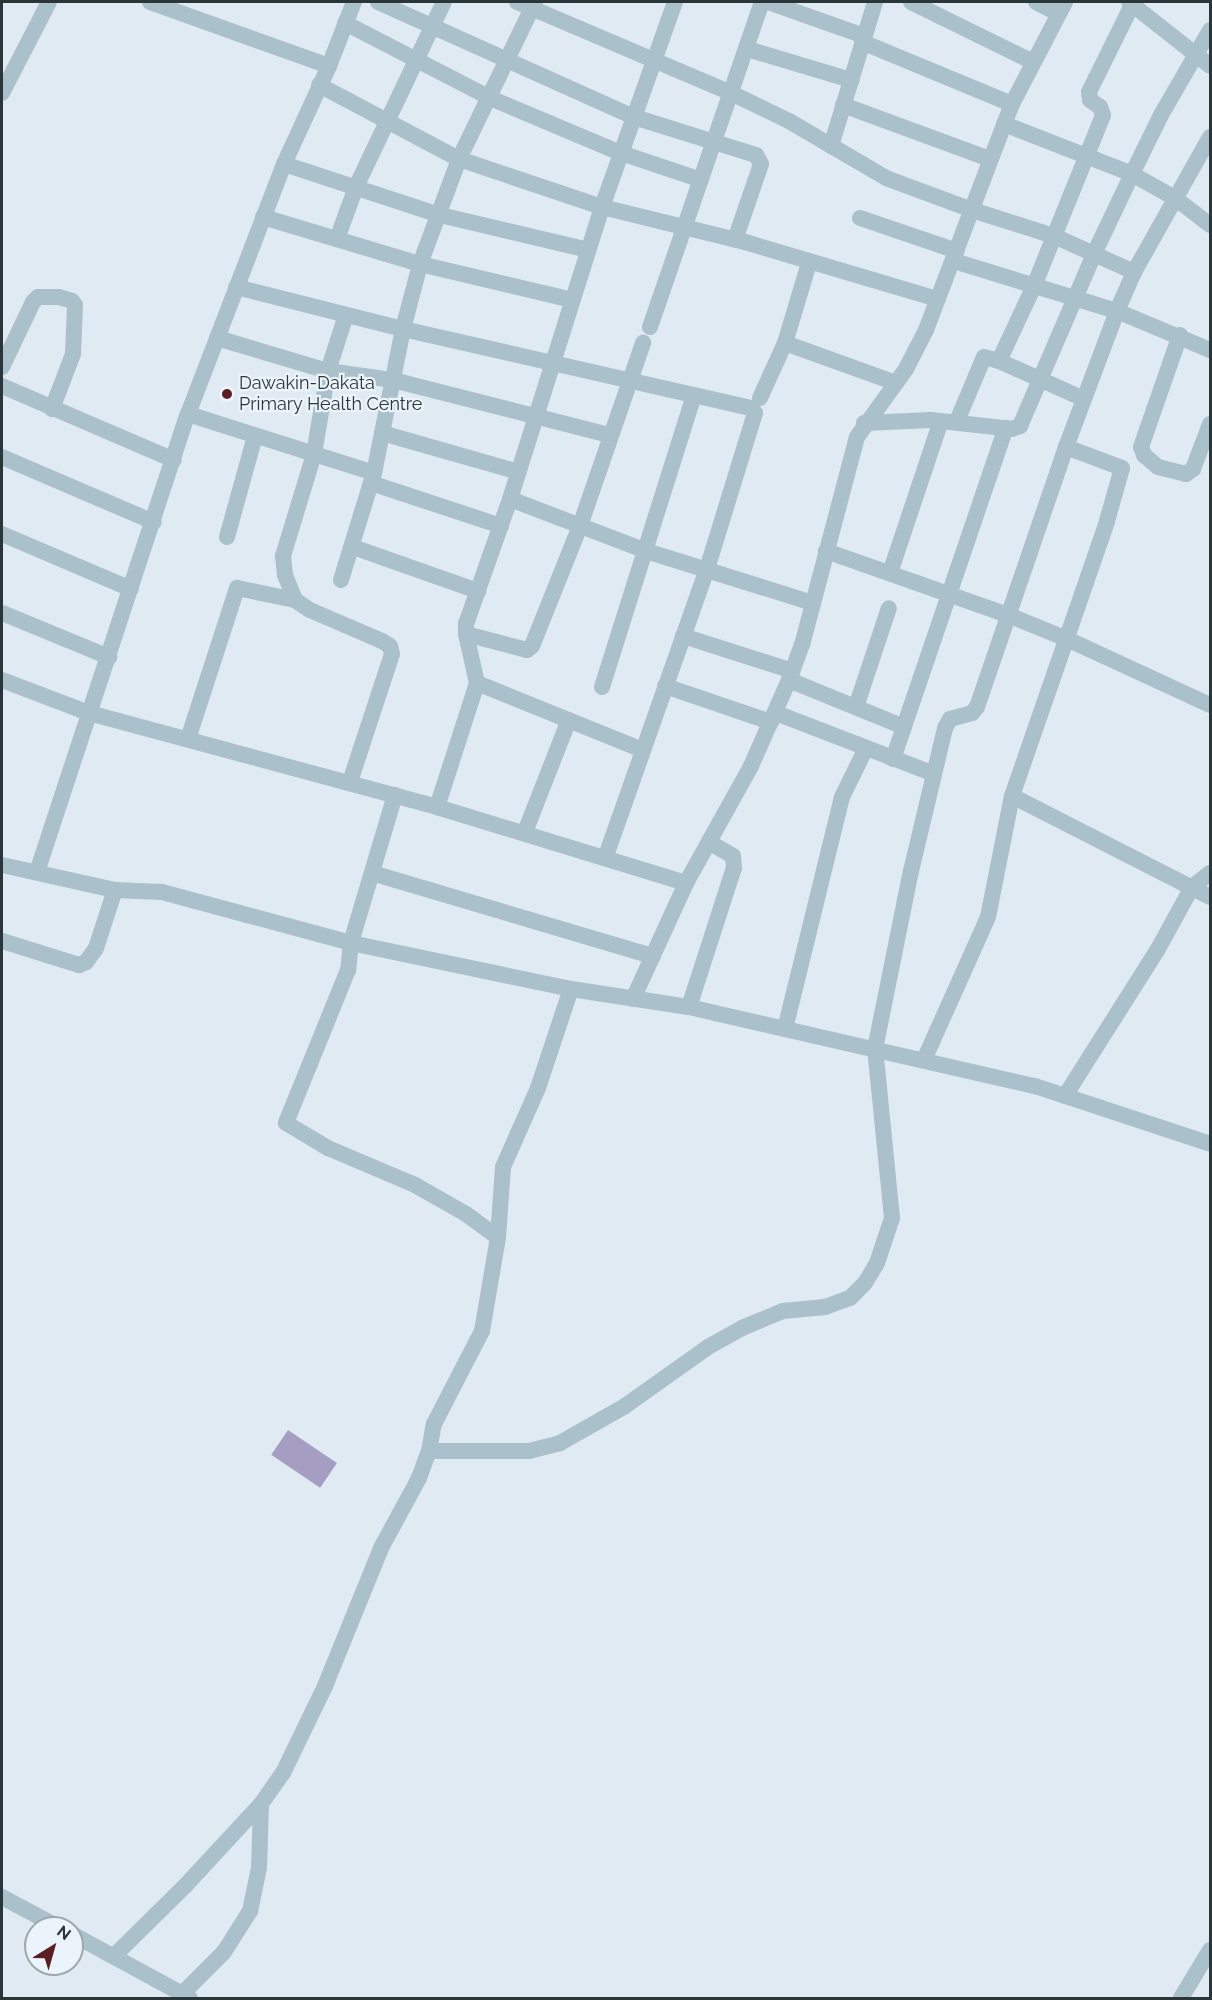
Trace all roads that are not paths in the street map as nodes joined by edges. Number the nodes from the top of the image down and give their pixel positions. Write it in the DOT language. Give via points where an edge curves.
graph roads {
  1 [pos="49,2"];
  2 [pos="150,2"];
  3 [pos="354,2"];
  4 [pos="378,2"];
  5 [pos="444,2"];
  6 [pos="517,2"];
  7 [pos="675,2"];
  8 [pos="762,2"];
  9 [pos="768,2"];
  10 [pos="875,2"];
  11 [pos="911,2"];
  12 [pos="1036,2"];
  13 [pos="1131,3"];
  14 [pos="534,5"];
  15 [pos="1062,7"];
  16 [pos="345,23"];
  17 [pos="432,27"];
  18 [pos="1210,30"];
  19 [pos="863,39"];
  20 [pos="747,49"];
  21 [pos="1197,55"];
  22 [pos="416,61"];
  23 [pos="508,61"];
  24 [pos="654,61"];
  25 [pos="1033,62"];
  26 [pos="329,66"];
  27 [pos="1210,66"];
  28 [pos="851,80"];
  29 [pos="320,85"];
  30 [pos="2,93"];
  31 [pos="731,93"];
  32 [pos="490,98"];
  33 [pos="1012,104"];
  34 [pos="843,105"];
  35 [pos="634,117"];
  36 [pos="387,121"];
  37 [pos="1004,124"];
  38 [pos="1210,137"];
  39 [pos="715,142"];
  40 [pos="831,146"];
  41 [pos="621,153"];
  42 [pos="1086,157"];
  43 [pos="459,159"];
  44 [pos="990,159"];
  45 [pos="1204,163"];
  46 [pos="284,164"];
  47 [pos="1132,174"];
  48 [pos="701,180"];
  49 [pos="356,187"];
  50 [pos="1175,198"];
  51 [pos="602,207"];
  52 [pos="972,210"];
  53 [pos="436,214"];
  54 [pos="263,217"];
  55 [pos="860,218"];
  56 [pos="1210,225"];
  57 [pos="685,228"];
  58 [pos="1054,236"];
  59 [pos="337,239"];
  60 [pos="735,240"];
  61 [pos="588,250"];
  62 [pos="1094,254"];
  63 [pos="956,256"];
  64 [pos="809,262"];
  65 [pos="420,264"];
  66 [pos="1134,272"];
  67 [pos="1034,286"];
  68 [pos="236,287"];
  69 [pos="1074,298"];
  70 [pos="938,299"];
  71 [pos="572,300"];
  72 [pos="1117,310"];
  73 [pos="346,315"];
  74 [pos="650,327"];
  75 [pos="403,329"];
  76 [pos="1180,335"];
  77 [pos="217,338"];
  78 [pos="785,343"];
  79 [pos="643,344"];
  80 [pos="1210,350"];
  81 [pos="999,361"];
  82 [pos="552,363"];
  83 [pos="2,367"];
  84 [pos="328,371"];
  85 [pos="393,380"];
  86 [pos="1040,380"];
  87 [pos="629,381"];
  88 [pos="896,383"];
  89 [pos="2,386"];
  90 [pos="694,396"];
  91 [pos="760,398"];
  92 [pos="1084,399"];
  93 [pos="52,409"];
  94 [pos="188,414"];
  95 [pos="538,415"];
  96 [pos="949,421"];
  97 [pos="864,423"];
  98 [pos="1210,424"];
  99 [pos="1006,428"];
  100 [pos="382,433"];
  101 [pos="609,435"];
  102 [pos="255,436"];
  103 [pos="1066,447"];
  104 [pos="314,454"];
  105 [pos="2,457"];
  106 [pos="174,460"];
  107 [pos="519,472"];
  108 [pos="372,478"];
  109 [pos="510,499"];
  110 [pos="154,522"];
  111 [pos="501,526"];
  112 [pos="580,526"];
  113 [pos="2,534"];
  114 [pos="227,537"];
  115 [pos="353,547"];
  116 [pos="646,551"];
  117 [pos="826,551"];
  118 [pos="707,569"];
  119 [pos="890,573"];
  120 [pos="341,580"];
  121 [pos="131,589"];
  122 [pos="478,591"];
  123 [pos="948,594"];
  124 [pos="295,600"];
  125 [pos="813,603"];
  126 [pos="889,608"];
  127 [pos="2,613"];
  128 [pos="1008,615"];
  129 [pos="465,634"];
  130 [pos="683,636"];
  131 [pos="1067,639"];
  132 [pos="109,657"];
  133 [pos="791,675"];
  134 [pos="2,680"];
  135 [pos="477,683"];
  136 [pos="665,686"];
  137 [pos="602,687"];
  138 [pos="1210,705"];
  139 [pos="856,707"];
  140 [pos="89,713"];
  141 [pos="773,717"];
  142 [pos="569,720"];
  143 [pos="904,727"];
  144 [pos="188,739"];
  145 [pos="867,748"];
  146 [pos="643,750"];
  147 [pos="893,759"];
  148 [pos="934,774"];
  149 [pos="350,782"];
  150 [pos="395,795"];
  151 [pos="1012,796"];
  152 [pos="437,807"];
  153 [pos="525,832"];
  154 [pos="709,842"];
  155 [pos="605,858"];
  156 [pos="2,865"];
  157 [pos="37,872"];
  158 [pos="372,873"];
  159 [pos="1210,873"];
  160 [pos="686,883"];
  161 [pos="1192,887"];
  162 [pos="115,890"];
  163 [pos="1210,897"];
  164 [pos="2,941"];
  165 [pos="351,943"];
  166 [pos="653,956"];
  167 [pos="572,989"];
  168 [pos="633,999"];
  169 [pos="689,1007"];
  170 [pos="784,1029"];
  171 [pos="875,1049"];
  172 [pos="924,1060"];
  173 [pos="1065,1096"];
  174 [pos="1210,1144"];
  175 [pos="498,1237"];
  176 [pos="429,1451"];
  177 [pos="261,1804"];
  178 [pos="2,1897"];
  179 [pos="38,1916"];
  180 [pos="84,1940"];
  181 [pos="1210,1950"];
  182 [pos="114,1956"];
  183 [pos="187,1996"];
  184 [pos="1181,1998"];
  1 -- 30 [label="street"];
  2 -- 26 [label="street"];
  3 -- 16 [label="street"];
  4 -- 17 [label="street"];
  5 -- 17 [label="street"];
  6 -- 14 [label="street"];
  7 -- 24 [label="street"];
  8 -- 20 [label="street"];
  9 -- 19 [label="street"];
  10 -- 19 [label="street"];
  11 -- 25 [label="street"];
  12 -- 15 [label="street"];
  13 -- 21 [label="street"];
  13 -- 42 [label="street" via="1089,92 1090,100 1103,115"];
  14 -- 23 [label="street"];
  14 -- 24 [label="street"];
  15 -- 25 [label="street"];
  16 -- 22 [label="street"];
  16 -- 26 [label="street"];
  17 -- 22 [label="street"];
  17 -- 23 [label="street"];
  18 -- 21 [label="street"];
  19 -- 28 [label="street"];
  19 -- 33 [label="street"];
  20 -- 28 [label="street"];
  20 -- 31 [label="street"];
  21 -- 27 [label="street"];
  21 -- 47 [label="street"];
  22 -- 32 [label="street"];
  22 -- 36 [label="street"];
  23 -- 32 [label="street"];
  23 -- 35 [label="street"];
  24 -- 31 [label="street"];
  24 -- 35 [label="street"];
  25 -- 33 [label="street"];
  26 -- 29 [label="street"];
  28 -- 34 [label="street"];
  29 -- 36 [label="street"];
  29 -- 46 [label="street"];
  31 -- 39 [label="street"];
  31 -- 40 [label="street"];
  32 -- 41 [label="street"];
  32 -- 43 [label="street"];
  33 -- 37 [label="street"];
  34 -- 40 [label="street"];
  34 -- 44 [label="street"];
  35 -- 39 [label="street"];
  35 -- 41 [label="street"];
  36 -- 43 [label="street"];
  36 -- 49 [label="street"];
  37 -- 42 [label="street"];
  37 -- 44 [label="street"];
  38 -- 45 [label="street"];
  39 -- 48 [label="street"];
  39 -- 60 [label="street" via="756,155 762,164"];
  40 -- 52 [label="street" via="886,178"];
  41 -- 48 [label="street"];
  41 -- 51 [label="street"];
  42 -- 47 [label="street"];
  42 -- 58 [label="street"];
  43 -- 51 [label="street"];
  43 -- 53 [label="street"];
  44 -- 52 [label="street"];
  45 -- 50 [label="street"];
  46 -- 49 [label="street"];
  46 -- 54 [label="street"];
  47 -- 50 [label="street"];
  47 -- 62 [label="street"];
  48 -- 57 [label="street"];
  49 -- 53 [label="street"];
  49 -- 59 [label="street"];
  50 -- 56 [label="street"];
  50 -- 66 [label="street"];
  51 -- 57 [label="street"];
  51 -- 61 [label="street"];
  52 -- 58 [label="street"];
  52 -- 63 [label="street"];
  53 -- 61 [label="street"];
  53 -- 65 [label="street"];
  54 -- 59 [label="street"];
  54 -- 68 [label="street"];
  55 -- 63 [label="street"];
  57 -- 60 [label="street"];
  57 -- 74 [label="street"];
  58 -- 62 [label="street"];
  58 -- 67 [label="street"];
  59 -- 65 [label="street"];
  60 -- 64 [label="street"];
  61 -- 71 [label="street"];
  62 -- 66 [label="street"];
  62 -- 69 [label="street"];
  63 -- 67 [label="street"];
  63 -- 70 [label="street"];
  64 -- 70 [label="street"];
  64 -- 78 [label="street"];
  65 -- 71 [label="street"];
  65 -- 75 [label="street"];
  66 -- 72 [label="street"];
  67 -- 69 [label="street"];
  67 -- 81 [label="street"];
  68 -- 73 [label="street"];
  68 -- 77 [label="street"];
  69 -- 72 [label="street"];
  69 -- 86 [label="street"];
  70 -- 88 [label="street" via="926,330"];
  71 -- 82 [label="street"];
  72 -- 76 [label="street"];
  72 -- 92 [label="street"];
  73 -- 75 [label="street"];
  73 -- 84 [label="street"];
  75 -- 82 [label="street"];
  75 -- 85 [label="street"];
  76 -- 80 [label="street"];
  76 -- 98 [label="street" via="1142,447 1144,455 1158,467 1186,474 1193,469"];
  77 -- 84 [label="street"];
  77 -- 94 [label="street"];
  78 -- 88 [label="street"];
  78 -- 91 [label="street"];
  79 -- 87 [label="street"];
  81 -- 86 [label="street"];
  81 -- 96 [label="street" via="983,358"];
  82 -- 87 [label="street"];
  82 -- 95 [label="street"];
  83 -- 93 [label="street" via="38,297 72,301 73,354"];
  84 -- 85 [label="street"];
  84 -- 104 [label="street"];
  85 -- 95 [label="street"];
  85 -- 100 [label="street"];
  86 -- 92 [label="street"];
  86 -- 99 [label="street" via="1020,426"];
  87 -- 90 [label="street"];
  87 -- 101 [label="street"];
  88 -- 97 [label="street"];
  89 -- 93 [label="street"];
  90 -- 116 [label="street"];
  90 -- 118 [label="street" via="750,408 755,413"];
  92 -- 103 [label="street"];
  93 -- 106 [label="street"];
  94 -- 102 [label="street"];
  94 -- 106 [label="street"];
  95 -- 101 [label="street"];
  95 -- 107 [label="street"];
  96 -- 97 [label="street"];
  96 -- 99 [label="street"];
  96 -- 119 [label="street"];
  97 -- 117 [label="street" via="856,437"];
  99 -- 123 [label="street"];
  100 -- 107 [label="street"];
  100 -- 108 [label="street"];
  101 -- 112 [label="street"];
  102 -- 104 [label="street"];
  102 -- 114 [label="street"];
  103 -- 128 [label="street"];
  103 -- 131 [label="street" via="1122,468"];
  104 -- 108 [label="street"];
  104 -- 124 [label="street" via="283,556 285,575"];
  105 -- 110 [label="street"];
  106 -- 110 [label="street"];
  107 -- 109 [label="street"];
  108 -- 111 [label="street"];
  108 -- 115 [label="street"];
  109 -- 111 [label="street"];
  109 -- 112 [label="street"];
  110 -- 121 [label="street"];
  111 -- 122 [label="street"];
  112 -- 116 [label="street"];
  112 -- 129 [label="street" via="530,649"];
  113 -- 121 [label="street"];
  115 -- 120 [label="street"];
  115 -- 122 [label="street"];
  116 -- 118 [label="street"];
  116 -- 137 [label="street"];
  117 -- 119 [label="street"];
  117 -- 125 [label="street"];
  118 -- 125 [label="street"];
  118 -- 130 [label="street"];
  119 -- 123 [label="street"];
  121 -- 132 [label="street"];
  122 -- 129 [label="street"];
  123 -- 128 [label="street"];
  123 -- 143 [label="street"];
  124 -- 144 [label="street" via="240,588 235,591"];
  124 -- 149 [label="street" via="390,646 392,654"];
  125 -- 133 [label="street"];
  126 -- 139 [label="street"];
  127 -- 132 [label="street"];
  128 -- 131 [label="street"];
  128 -- 148 [label="street" via="977,707 972,713 948,722"];
  129 -- 135 [label="street"];
  130 -- 133 [label="street"];
  130 -- 136 [label="street"];
  131 -- 138 [label="street"];
  131 -- 151 [label="street"];
  132 -- 140 [label="street"];
  133 -- 139 [label="street"];
  133 -- 141 [label="street"];
  134 -- 140 [label="street"];
  135 -- 142 [label="street"];
  135 -- 152 [label="street"];
  136 -- 141 [label="street"];
  136 -- 146 [label="street"];
  139 -- 143 [label="street"];
  140 -- 144 [label="street"];
  140 -- 157 [label="street"];
  141 -- 145 [label="street"];
  141 -- 154 [label="street"];
  142 -- 146 [label="street"];
  142 -- 153 [label="street"];
  143 -- 147 [label="street"];
  144 -- 149 [label="street"];
  145 -- 147 [label="street"];
  145 -- 170 [label="street" via="842,797"];
  146 -- 155 [label="street"];
  147 -- 148 [label="street"];
  148 -- 171 [label="street"];
  149 -- 150 [label="street"];
  150 -- 152 [label="street"];
  150 -- 158 [label="street"];
  151 -- 161 [label="street"];
  151 -- 172 [label="street" via="988,917"];
  152 -- 153 [label="street"];
  153 -- 155 [label="street"];
  154 -- 160 [label="street"];
  154 -- 169 [label="street" via="733,856 734,868"];
  155 -- 160 [label="street"];
  156 -- 157 [label="street"];
  157 -- 162 [label="street"];
  158 -- 165 [label="street"];
  158 -- 166 [label="street"];
  159 -- 161 [label="street"];
  160 -- 166 [label="street"];
  161 -- 163 [label="street"];
  161 -- 173 [label="street" via="1158,949"];
  162 -- 164 [label="street" via="96,948 86,962 79,965"];
  162 -- 165 [label="street" via="162,892"];
  165 -- 167 [label="street"];
  165 -- 175 [label="street" via="348,970 286,1123 328,1148 415,1185"];
  166 -- 168 [label="street"];
  167 -- 168 [label="street"];
  167 -- 175 [label="street" via="538,1088 503,1167"];
  168 -- 169 [label="street"];
  169 -- 170 [label="street"];
  170 -- 171 [label="street"];
  171 -- 172 [label="street"];
  171 -- 176 [label="street" via="892,1218 877,1263 850,1298 825,1307 783,1311 742,1328 708,1347 625,1406 560,1443 529,1451"];
  172 -- 173 [label="street"];
  173 -- 174 [label="street"];
  175 -- 176 [label="street" via="482,1331 434,1424"];
  176 -- 177 [label="street" via="419,1478 381,1548 325,1686 282,1773"];
  177 -- 182 [label="street"];
  177 -- 183 [label="street" via="259,1868 250,1911 224,1952"];
  178 -- 179 [label="street"];
  180 -- 182 [label="street"];
  181 -- 184 [label="street"];
  182 -- 183 [label="street"];
}
